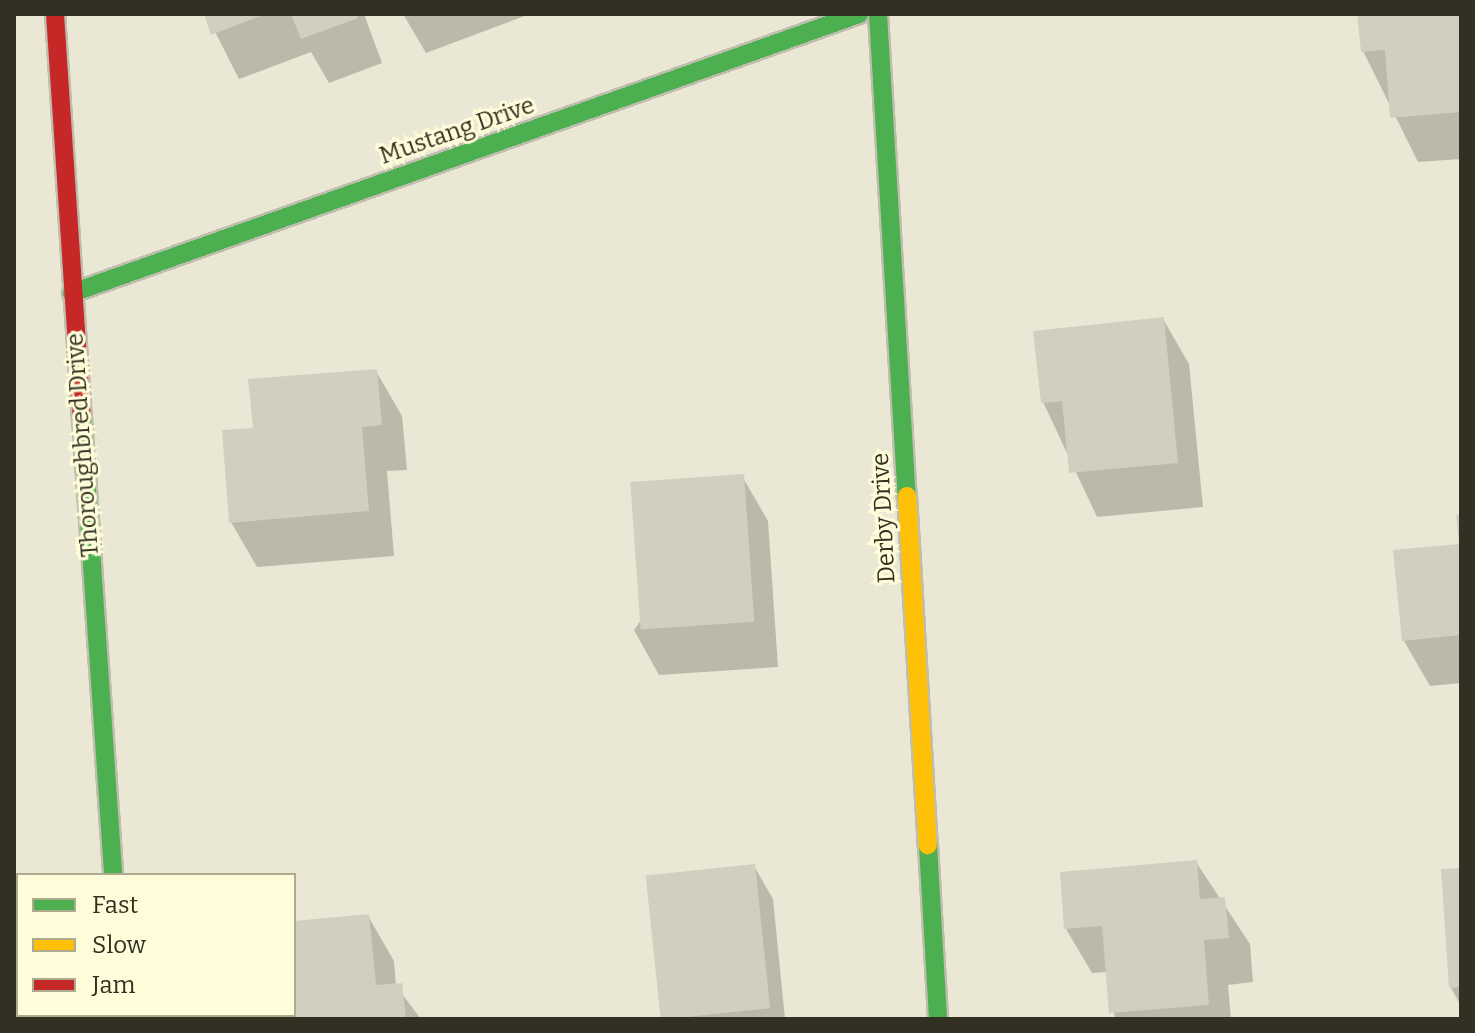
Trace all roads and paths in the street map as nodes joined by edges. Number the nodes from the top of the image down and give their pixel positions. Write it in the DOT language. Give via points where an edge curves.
graph roads {
  1 [pos="55,14"];
  2 [pos="859,14"];
  3 [pos="878,14"];
  4 [pos="72,293"];
  5 [pos="113,873"];
  6 [pos="938,1019"];
  1 -- 4 [label="street, Thoroughbred Drive"];
  2 -- 4 [label="street, Mustang Drive"];
  3 -- 6 [label="street, Derby Drive"];
  4 -- 5 [label="street, Thoroughbred Drive"];
}
